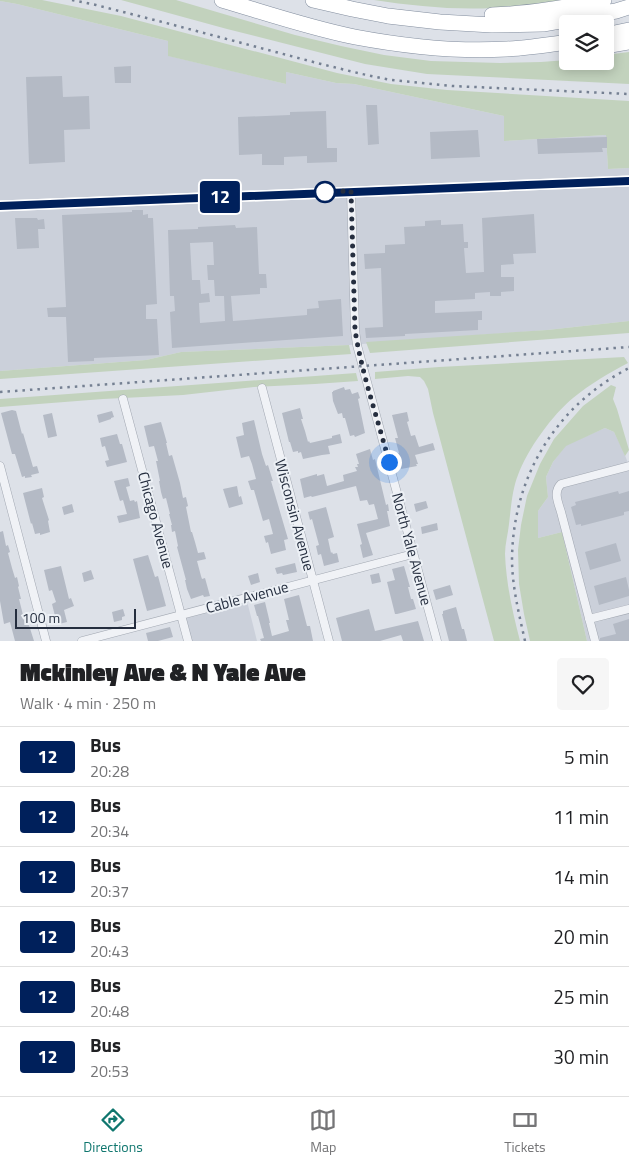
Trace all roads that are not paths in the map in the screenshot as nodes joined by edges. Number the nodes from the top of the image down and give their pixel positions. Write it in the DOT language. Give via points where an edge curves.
graph roads {
  1 [pos="222,0"];
  2 [pos="313,0"];
  3 [pos="604,0"];
  4 [pos="629,8"];
  5 [pos="388,16"];
  6 [pos="629,30"];
  7 [pos="614,33"];
  8 [pos="629,42"];
  9 [pos="559,43"];
  10 [pos="614,44"];
  11 [pos="534,47"];
  12 [pos="559,48"];
  13 [pos="629,181"];
  14 [pos="351,191"];
  15 [pos="0,206"];
  16 [pos="262,388"];
  17 [pos="123,399"];
  18 [pos="0,466"];
  19 [pos="629,466"];
  20 [pos="413,554"];
  21 [pos="312,581"];
  22 [pos="629,609"];
  23 [pos="180,615"];
  24 [pos="589,619"];
  25 [pos="46,641"];
  26 [pos="82,641"];
  27 [pos="188,641"];
  28 [pos="329,641"];
  29 [pos="437,641"];
  30 [pos="595,641"];
  1 -- 11 [label="highway" via="286,20 387,42 462,49"];
  2 -- 5 [label="highway"];
  3 -- 5 [label="highway" via="506,15"];
  4 -- 5 [label="highway" via="543,24 492,25"];
  6 -- 7 [label="highway"];
  8 -- 10 [label="highway"];
  9 -- 11 [label="highway"];
  11 -- 12 [label="highway"];
  13 -- 14 [label="main road"];
  14 -- 15 [label="main road"];
  14 -- 20 [label="street, North Yale Avenue" via="355,330"];
  16 -- 21 [label="street, Wisconsin Avenue"];
  17 -- 23 [label="street, Chicago Avenue"];
  18 -- 25 [label="street"];
  19 -- 24 [label="street" via="556,489"];
  20 -- 21 [label="street, Cable Avenue"];
  20 -- 29 [label="street, North Yale Avenue"];
  21 -- 23 [label="street, Cable Avenue"];
  21 -- 28 [label="street, Wisconsin Avenue"];
  22 -- 24 [label="street"];
  23 -- 26 [label="street, Cable Avenue"];
  23 -- 27 [label="street, Chicago Avenue"];
  24 -- 30 [label="street"];
}
